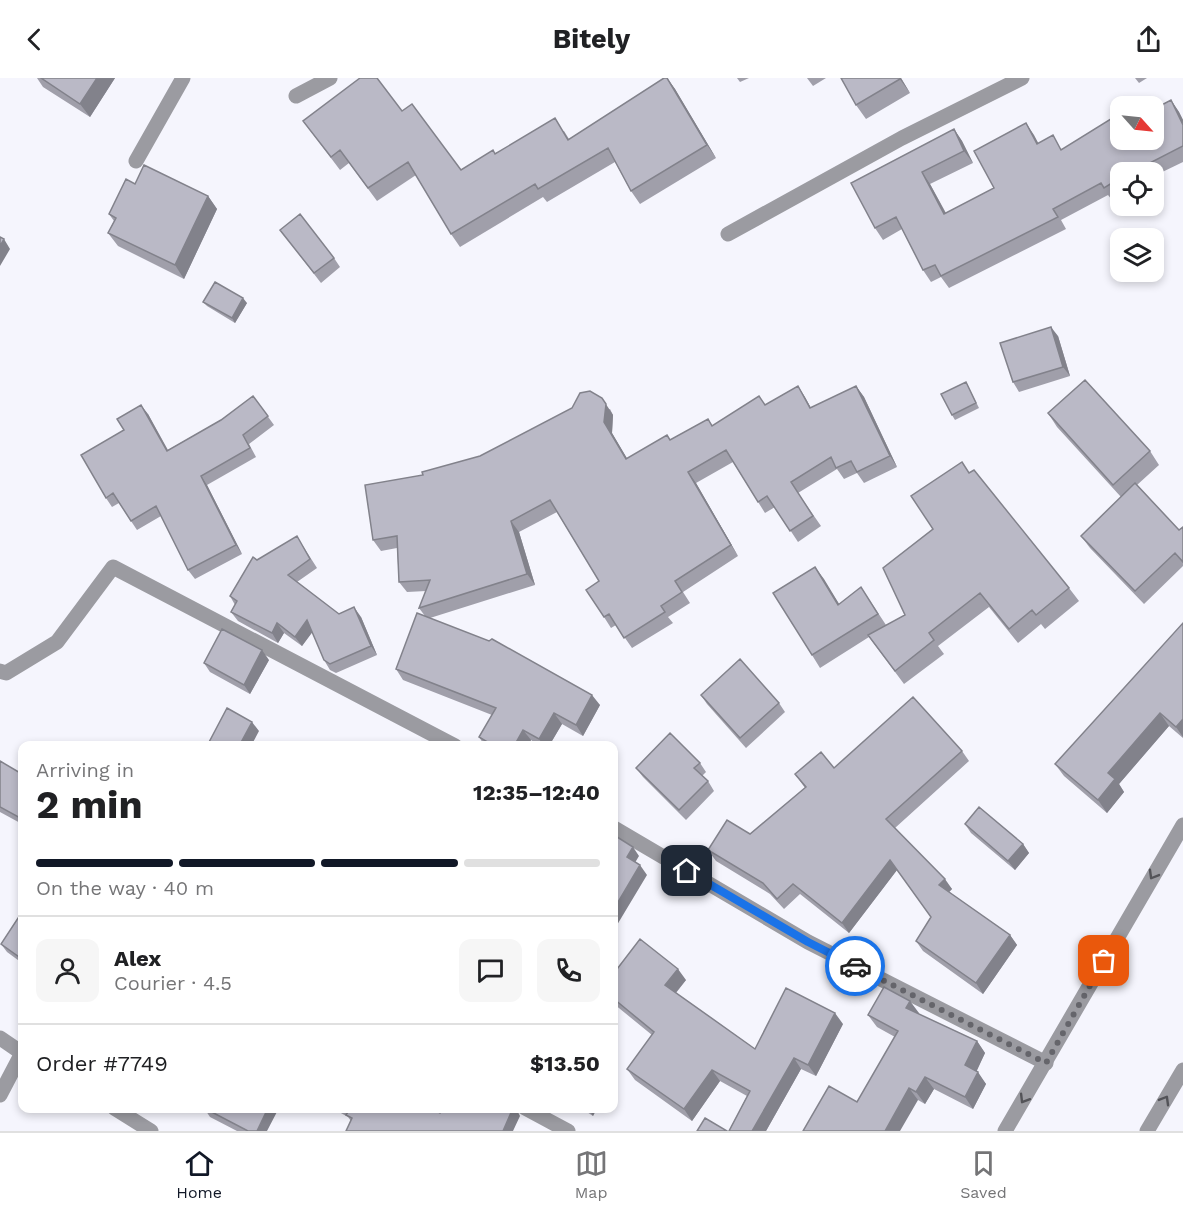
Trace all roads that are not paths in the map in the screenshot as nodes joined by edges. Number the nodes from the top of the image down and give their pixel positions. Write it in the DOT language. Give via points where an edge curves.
graph roads {
  1 [pos="183,78"];
  2 [pos="330,78"];
  3 [pos="1022,78"];
  4 [pos="296,96"];
  5 [pos="136,161"];
  6 [pos="728,234"];
  7 [pos="0,671"];
  8 [pos="445,741"];
  9 [pos="1183,825"];
  10 [pos="618,830"];
  11 [pos="0,1038"];
  12 [pos="18,1050"];
  13 [pos="18,1061"];
  14 [pos="1046,1063"];
  15 [pos="1183,1070"];
  16 [pos="0,1095"];
  17 [pos="122,1113"];
  18 [pos="534,1113"];
  19 [pos="151,1131"];
  20 [pos="568,1131"];
  21 [pos="1005,1131"];
  22 [pos="1147,1131"];
  1 -- 5 [label="street"];
  2 -- 4 [label="street"];
  3 -- 6 [label="street" via="902,138"];
  7 -- 8 [label="street" via="6,673 57,642 113,567"];
  9 -- 14 [label="street, one-way"];
  10 -- 14 [label="street" via="808,942"];
  11 -- 12 [label="street"];
  13 -- 16 [label="street"];
  14 -- 21 [label="street, one-way"];
  22 -- 15 [label="street, one-way"];
  17 -- 19 [label="street"];
  18 -- 20 [label="street"];
}
